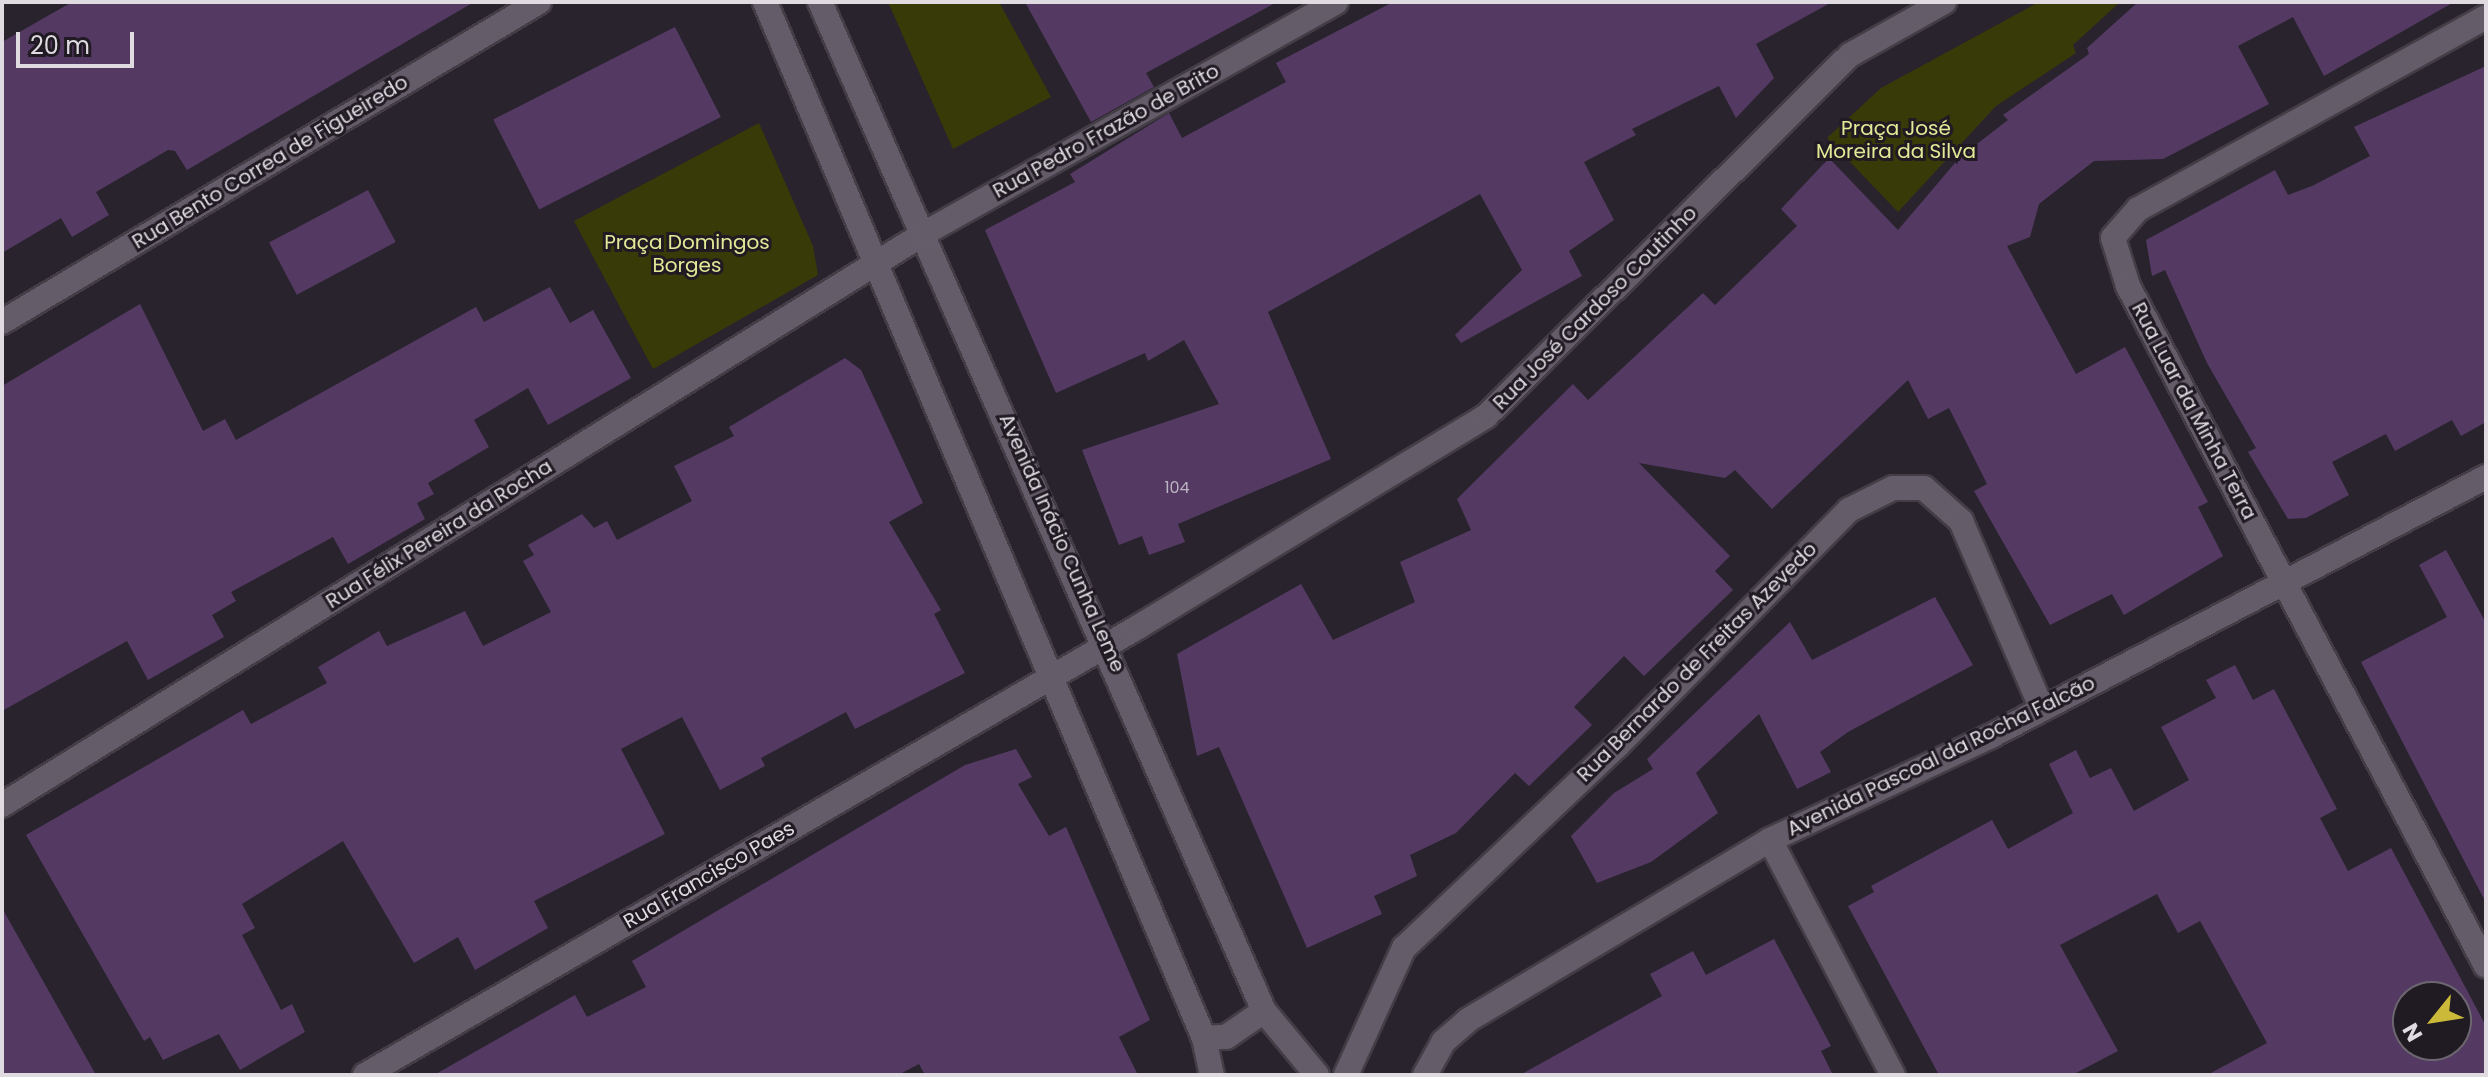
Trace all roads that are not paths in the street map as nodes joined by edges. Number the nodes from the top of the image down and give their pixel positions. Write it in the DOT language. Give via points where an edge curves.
graph roads {
  1 [pos="539,2"];
  2 [pos="765,2"];
  3 [pos="820,2"];
  4 [pos="1336,2"];
  5 [pos="1944,2"];
  6 [pos="2486,17"];
  7 [pos="925,233"];
  8 [pos="877,263"];
  9 [pos="2,322"];
  10 [pos="2486,477"];
  11 [pos="2283,580"];
  12 [pos="1107,645"];
  13 [pos="1052,675"];
  14 [pos="2042,709"];
  15 [pos="2,805"];
  16 [pos="1770,840"];
  17 [pos="2486,966"];
  18 [pos="1264,1011"];
  19 [pos="1204,1038"];
  20 [pos="365,1075"];
  21 [pos="1212,1075"];
  22 [pos="1317,1075"];
  23 [pos="1346,1075"];
  24 [pos="1425,1075"];
  25 [pos="1893,1075"];
  1 -- 9 [label="street, Rua Bento Correa de Figueiredo"];
  2 -- 8 [label="street"];
  3 -- 7 [label="street, Avenida Inácio Cunha Leme"];
  4 -- 7 [label="street, Rua Pedro Frazão de Brito"];
  5 -- 12 [label="street, Rua José Cardoso Coutinho" via="1850,55 1486,416"];
  6 -- 11 [label="street, Rua Luar da Minha Terra" via="2138,209 2113,238 2128,286"];
  7 -- 8 [label="street, Rua Pedro Frazão de Brito"];
  7 -- 12 [label="street, Avenida Inácio Cunha Leme"];
  8 -- 13 [label="street"];
  8 -- 15 [label="street, Rua Félix Pereira da Rocha"];
  10 -- 11 [label="street, Avenida Pascoal da Rocha Falcão"];
  11 -- 14 [label="street, Avenida Pascoal da Rocha Falcão"];
  11 -- 17 [label="street, Rua Luar da Minha Terra"];
  12 -- 13 [label="street, Rua José Cardoso Coutinho"];
  12 -- 18 [label="street, Avenida Inácio Cunha Leme"];
  13 -- 19 [label="street"];
  13 -- 20 [label="street, Rua Francisco Paes"];
  14 -- 16 [label="street, Avenida Pascoal da Rocha Falcão"];
  14 -- 23 [label="street, Rua Bernardo de Freitas Azevedo" via="1961,521 1924,488 1893,488 1849,510 1617,746 1404,948"];
  16 -- 24 [label="street, Avenida Pascoal da Rocha Falcão" via="1468,1020 1443,1042"];
  16 -- 25 [label="street"];
  18 -- 19 [label="street" via="1226,1037"];
  18 -- 22 [label="street, Avenida Inácio Cunha Leme"];
  19 -- 21 [label="street"];
}
